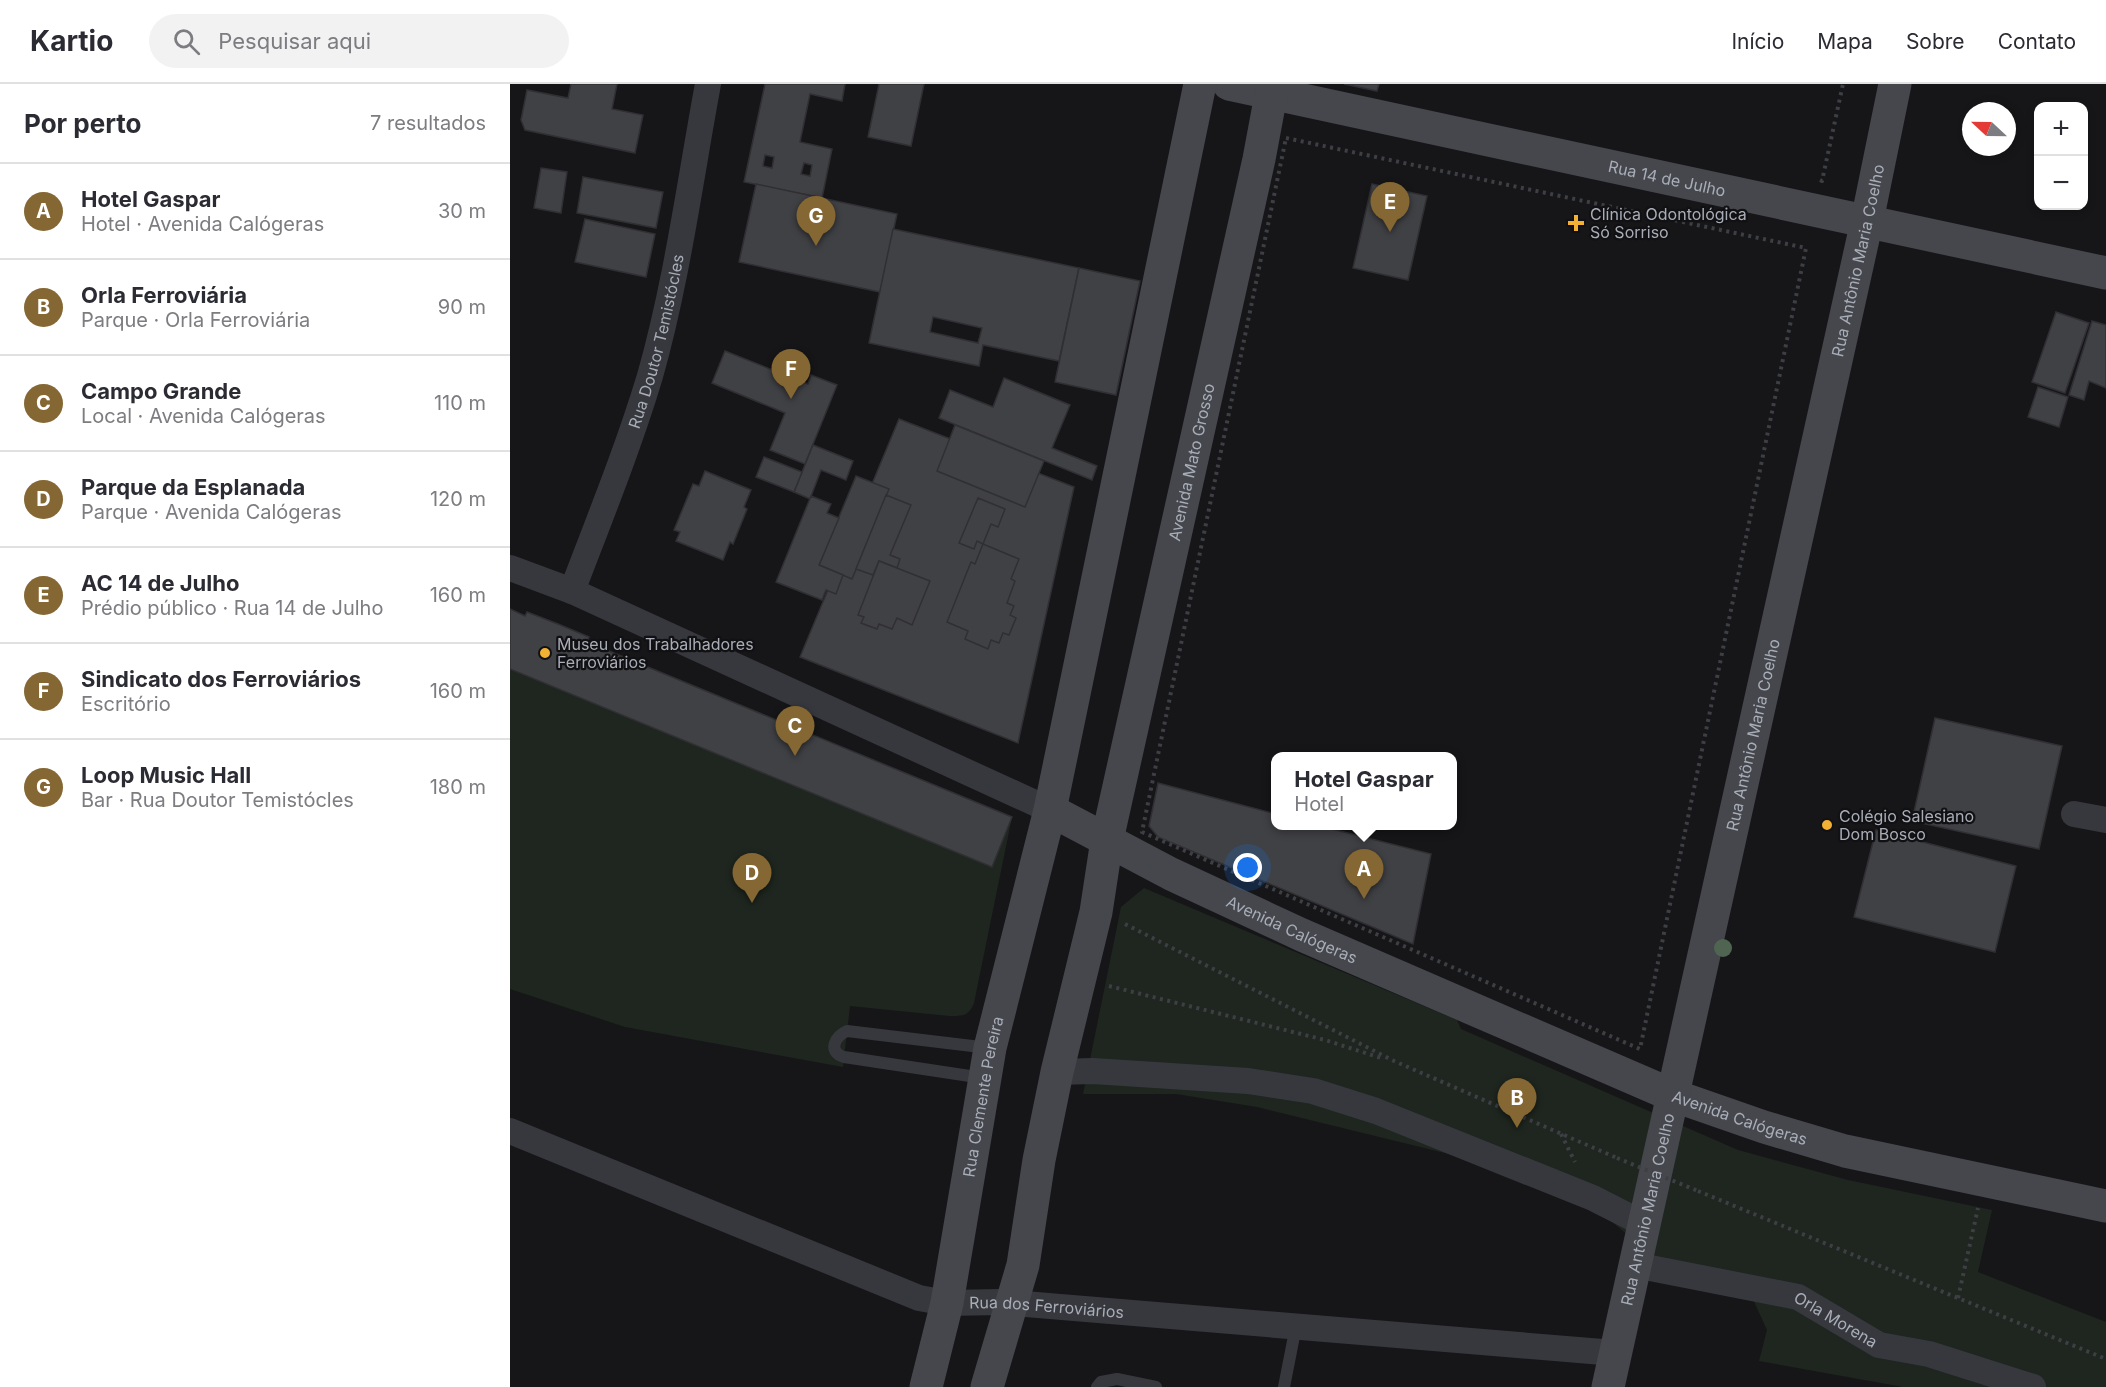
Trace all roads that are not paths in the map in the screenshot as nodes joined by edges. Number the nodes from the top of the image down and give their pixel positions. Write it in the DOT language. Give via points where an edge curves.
graph roads {
  1 [pos="708,84"];
  2 [pos="1200,84"];
  3 [pos="1229,84"];
  4 [pos="1895,84"];
  5 [pos="1272,89"];
  6 [pos="1867,221"];
  7 [pos="2106,273"];
  8 [pos="510,568"];
  9 [pos="572,591"];
  10 [pos="1050,810"];
  11 [pos="2074,814"];
  12 [pos="2106,820"];
  13 [pos="1107,840"];
  14 [pos="987,1063"];
  15 [pos="1057,1072"];
  16 [pos="1672,1095"];
  17 [pos="510,1131"];
  18 [pos="2106,1206"];
  19 [pos="1644,1224"];
  20 [pos="1635,1265"];
  21 [pos="947,1303"];
  22 [pos="1011,1303"];
  23 [pos="1296,1326"];
  24 [pos="1615,1353"];
  25 [pos="926,1387"];
  26 [pos="987,1387"];
  27 [pos="1097,1387"];
  28 [pos="1156,1387"];
  29 [pos="1284,1387"];
  30 [pos="1608,1387"];
  31 [pos="2033,1387"];
  1 -- 9 [label="street, Rua Doutor Temistócles" via="669,297 650,375 622,462"];
  2 -- 10 [label="main road"];
  3 -- 5 [label="main road, Rua 14 de Julho"];
  4 -- 6 [label="main road, Rua Antônio Maria Coelho"];
  5 -- 6 [label="main road, Rua 14 de Julho"];
  5 -- 13 [label="main road, Avenida Mato Grosso"];
  6 -- 7 [label="main road, Rua 14 de Julho"];
  6 -- 16 [label="main road, Rua Antônio Maria Coelho"];
  8 -- 9 [label="street, Avenida Calógeras"];
  9 -- 10 [label="street, Avenida Calógeras"];
  10 -- 13 [label="main road, Avenida Calógeras"];
  10 -- 14 [label="main road, Rua Clemente Pereira"];
  11 -- 12 [label="street"];
  13 -- 15 [label="main road" via="1096,912"];
  13 -- 16 [label="main road, Avenida Calógeras" via="1302,935"];
  14 -- 14 [label="lane" via="847,1031 834,1045 834,1051 844,1057"];
  14 -- 21 [label="main road, Rua Clemente Pereira"];
  15 -- 19 [label="street" via="1248,1081 1313,1091 1376,1111 1593,1198"];
  15 -- 22 [label="main road" via="1023,1265"];
  16 -- 18 [label="main road, Avenida Calógeras" via="1845,1151"];
  16 -- 19 [label="main road, Rua Antônio Maria Coelho"];
  17 -- 21 [label="street, Rua dos Ferroviários" via="919,1298"];
  19 -- 20 [label="main road, Rua Antônio Maria Coelho"];
  20 -- 24 [label="main road, Rua Antônio Maria Coelho"];
  20 -- 31 [label="street, Orla Morena" via="1798,1297 1879,1345 1929,1354"];
  21 -- 22 [label="street, Rua dos Ferroviários"];
  21 -- 25 [label="main road, Rua Clemente Pereira"];
  22 -- 23 [label="street, Rua dos Ferroviários"];
  22 -- 26 [label="main road"];
  23 -- 24 [label="street, Rua dos Ferroviários"];
  23 -- 29 [label="lane"];
  24 -- 30 [label="main road, Rua Antônio Maria Coelho"];
  27 -- 28 [label="lane" via="1101,1382 1117,1379"];
}
